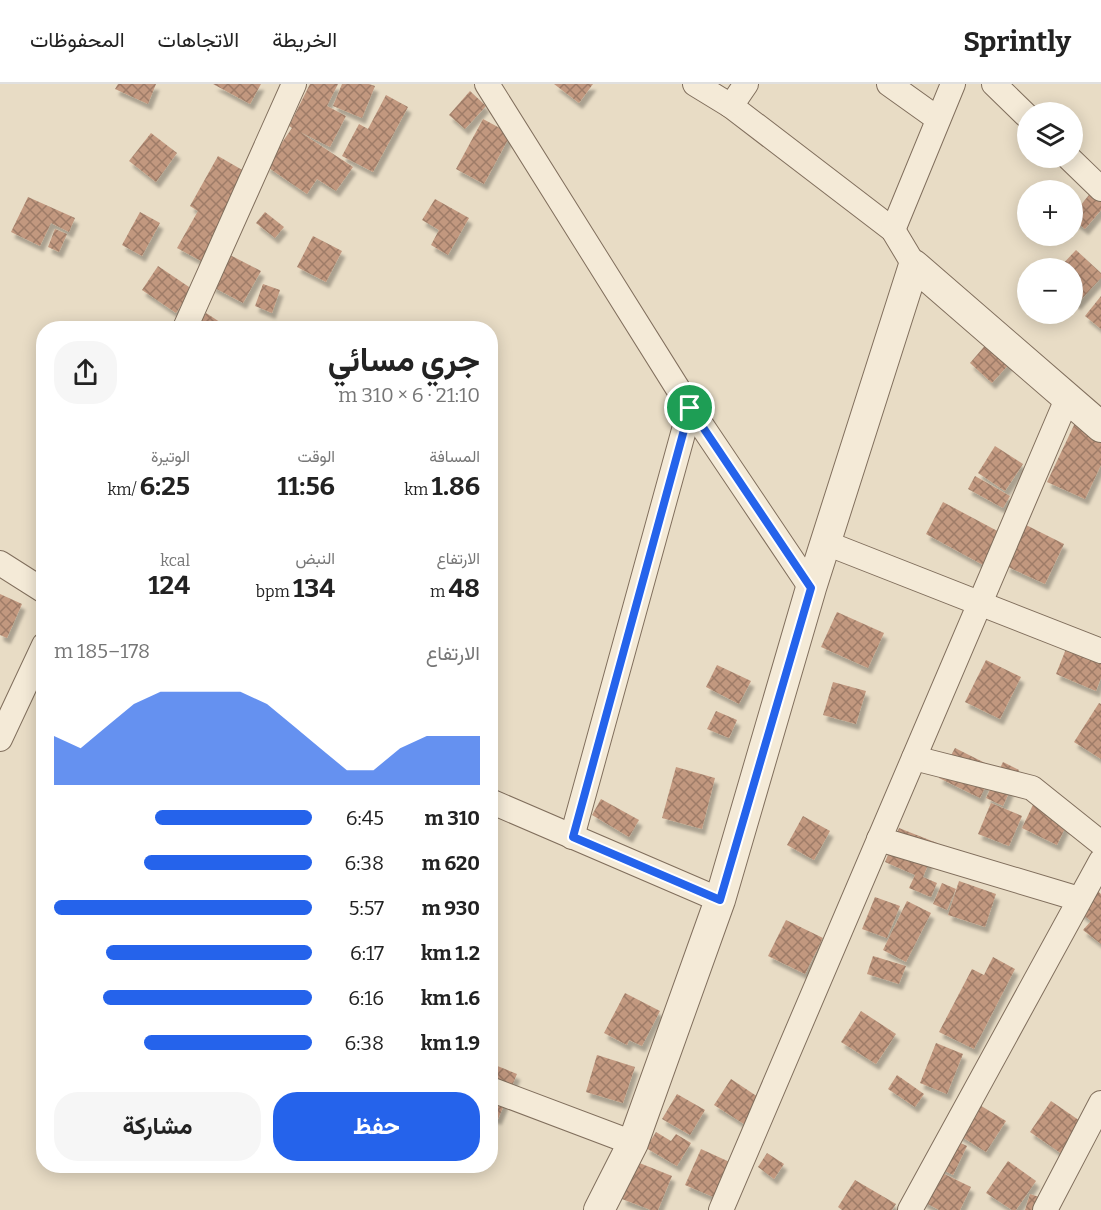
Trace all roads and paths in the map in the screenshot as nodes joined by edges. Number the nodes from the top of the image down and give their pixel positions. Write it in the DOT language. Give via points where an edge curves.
graph roads {
  1 [pos="294,84"];
  2 [pos="487,84"];
  3 [pos="695,84"];
  4 [pos="746,84"];
  5 [pos="890,84"];
  6 [pos="953,84"];
  7 [pos="994,84"];
  8 [pos="730,106"];
  9 [pos="1017,106"];
  10 [pos="938,118"];
  11 [pos="1079,168"];
  12 [pos="1101,189"];
  13 [pos="893,230"];
  14 [pos="914,265"];
  15 [pos="188,321"];
  16 [pos="1067,399"];
  17 [pos="690,408"];
  18 [pos="1101,427"];
  19 [pos="826,543"];
  20 [pos="0,563"];
  21 [pos="36,586"];
  22 [pos="811,588"];
  23 [pos="980,604"];
  24 [pos="1101,651"];
  25 [pos="36,662"];
  26 [pos="0,739"];
  27 [pos="914,758"];
  28 [pos="498,804"];
  29 [pos="573,837"];
  30 [pos="879,840"];
  31 [pos="1101,843"];
  32 [pos="1101,861"];
  33 [pos="1079,899"];
  34 [pos="720,900"];
  35 [pos="498,1092"];
  36 [pos="1101,1103"];
  37 [pos="633,1143"];
  38 [pos="599,1210"];
  39 [pos="721,1210"];
  40 [pos="910,1210"];
  41 [pos="1045,1210"];
  1 -- 15 [label="street"];
  2 -- 17 [label="street"];
  3 -- 8 [label="street"];
  4 -- 8 [label="street"];
  5 -- 10 [label="street"];
  6 -- 10 [label="street"];
  7 -- 9 [label="street"];
  8 -- 13 [label="street"];
  10 -- 13 [label="street"];
  11 -- 12 [label="street"];
  13 -- 14 [label="street"];
  14 -- 16 [label="street"];
  14 -- 19 [label="street"];
  16 -- 18 [label="street"];
  16 -- 23 [label="street"];
  17 -- 22 [label="street"];
  17 -- 29 [label="street"];
  19 -- 22 [label="street"];
  19 -- 23 [label="street"];
  20 -- 21 [label="street"];
  22 -- 34 [label="street"];
  23 -- 24 [label="street"];
  23 -- 27 [label="street"];
  25 -- 26 [label="street"];
  27 -- 30 [label="street"];
  27 -- 31 [label="street" via="1032,788"];
  28 -- 29 [label="street"];
  29 -- 34 [label="street"];
  30 -- 33 [label="street"];
  30 -- 39 [label="street"];
  32 -- 33 [label="street"];
  33 -- 40 [label="street"];
  34 -- 37 [label="street"];
  35 -- 37 [label="street"];
  36 -- 41 [label="street"];
  37 -- 38 [label="street"];
}
